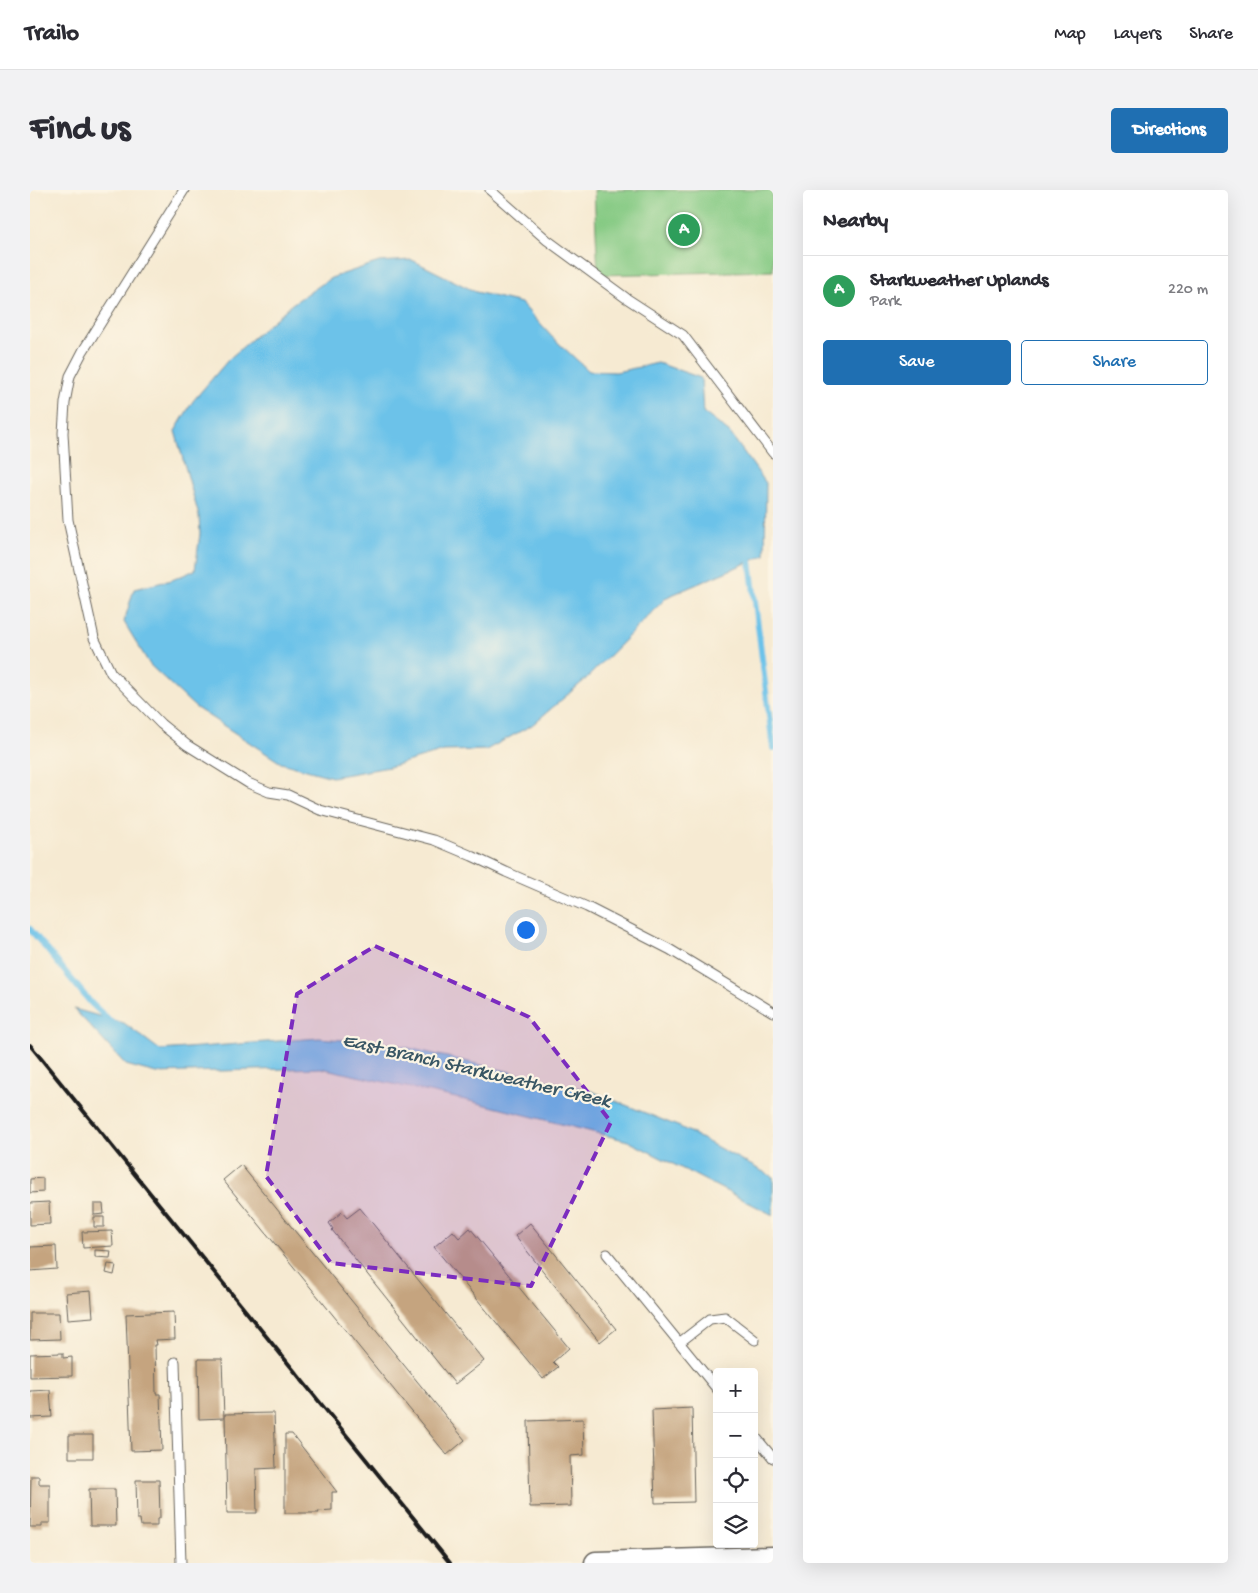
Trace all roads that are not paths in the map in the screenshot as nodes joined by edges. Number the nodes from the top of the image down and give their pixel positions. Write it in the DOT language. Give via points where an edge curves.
graph roads {
  1 [pos="184,190"];
  2 [pos="490,190"];
  3 [pos="773,453"];
  4 [pos="773,1012"];
  5 [pos="607,1254"];
  6 [pos="755,1340"];
  7 [pos="679,1343"];
  8 [pos="175,1362"];
  9 [pos="713,1384"];
  10 [pos="758,1440"];
  11 [pos="773,1458"];
  12 [pos="773,1558"];
  13 [pos="181,1563"];
  14 [pos="596,1563"];
  1 -- 4 [label="lane" via="83,351 70,376 65,403 68,520 94,638 111,674 187,745 248,783 269,792 288,795 320,810 434,840 472,856 587,907 669,949"];
  2 -- 3 [label="lane" via="547,240 683,335"];
  5 -- 7 [label="lane"];
  6 -- 7 [label="lane" via="725,1317 710,1319"];
  7 -- 9 [label="lane"];
  8 -- 13 [label="lane"];
  10 -- 11 [label="lane"];
  12 -- 14 [label="street"];
}
